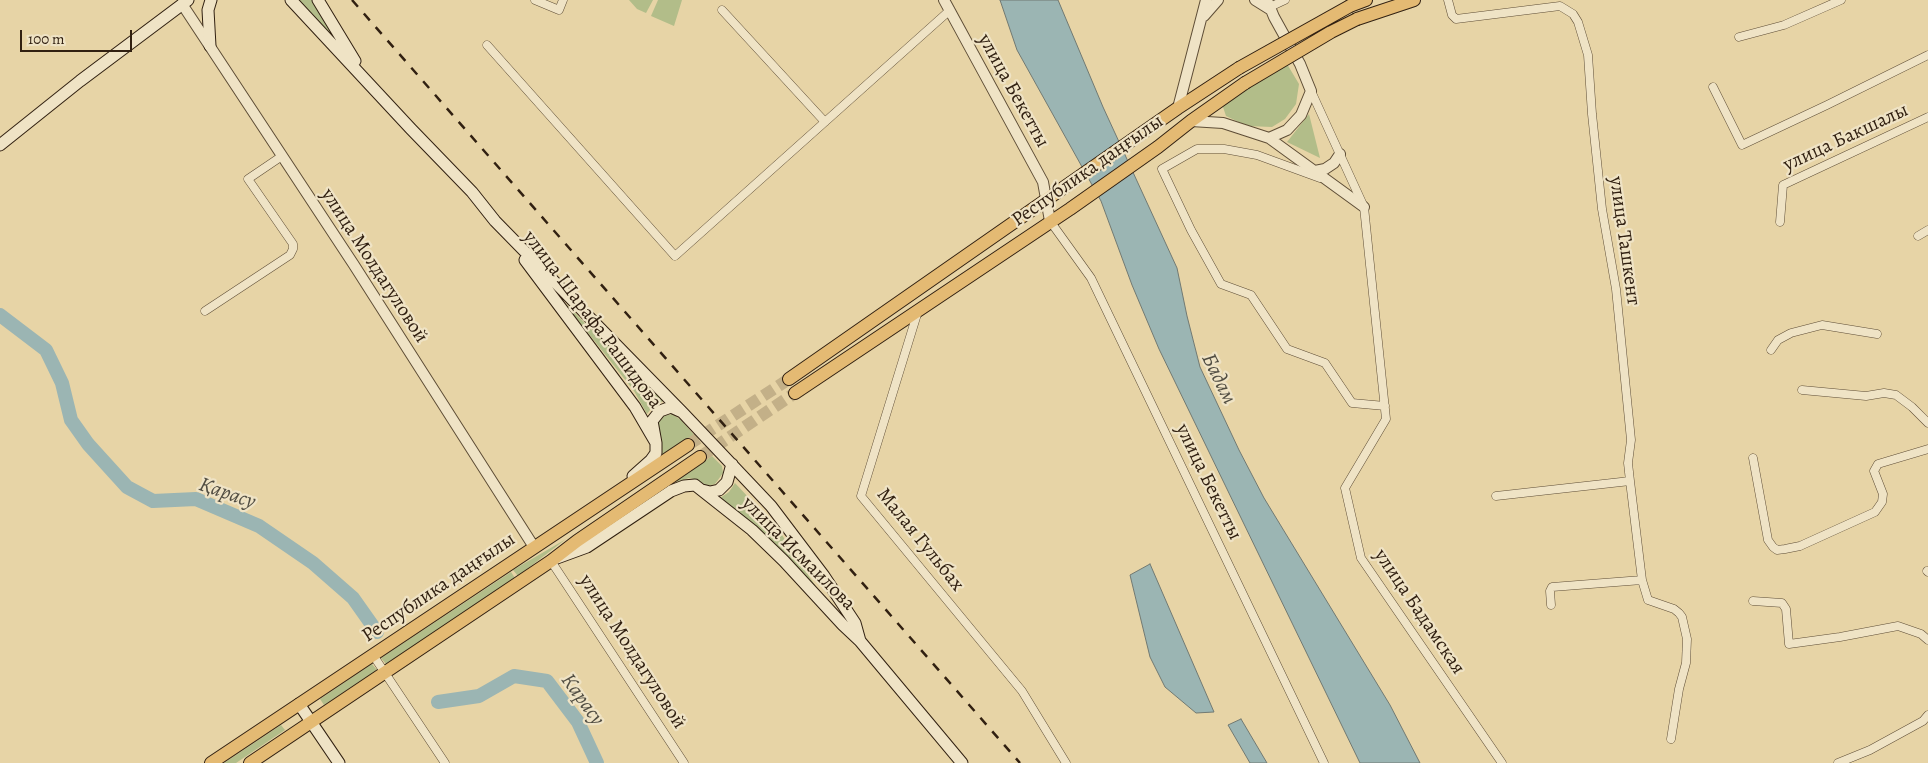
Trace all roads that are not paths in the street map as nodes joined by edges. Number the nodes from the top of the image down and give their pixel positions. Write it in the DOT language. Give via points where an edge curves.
graph roads {
  1 [pos="211,0"];
  2 [pos="291,0"];
  3 [pos="318,0"];
  4 [pos="535,0"];
  5 [pos="563,0"];
  6 [pos="944,0"];
  7 [pos="1206,0"];
  8 [pos="1218,0"];
  9 [pos="1255,0"];
  10 [pos="1284,0"];
  11 [pos="1366,0"];
  12 [pos="1414,0"];
  13 [pos="1448,0"];
  14 [pos="1840,0"];
  15 [pos="185,2"];
  16 [pos="1269,6"];
  17 [pos="722,10"];
  18 [pos="949,11"];
  19 [pos="1200,22"];
  20 [pos="1740,37"];
  21 [pos="487,45"];
  22 [pos="210,46"];
  23 [pos="1928,55"];
  24 [pos="367,82"];
  25 [pos="1713,87"];
  26 [pos="1311,90"];
  27 [pos="1214,104"];
  28 [pos="1178,108"];
  29 [pos="1928,117"];
  30 [pos="1191,121"];
  31 [pos="825,122"];
  32 [pos="1223,123"];
  33 [pos="1269,138"];
  34 [pos="0,145"];
  35 [pos="1340,154"];
  36 [pos="282,156"];
  37 [pos="1315,171"];
  38 [pos="1329,181"];
  39 [pos="1048,200"];
  40 [pos="1364,207"];
  41 [pos="1054,219"];
  42 [pos="495,221"];
  43 [pos="1780,222"];
  44 [pos="1928,230"];
  45 [pos="1918,236"];
  46 [pos="919,309"];
  47 [pos="206,311"];
  48 [pos="1877,334"];
  49 [pos="1771,350"];
  50 [pos="789,379"];
  51 [pos="1802,390"];
  52 [pos="795,392"];
  53 [pos="1385,406"];
  54 [pos="683,413"];
  55 [pos="1928,423"];
  56 [pos="656,443"];
  57 [pos="688,444"];
  58 [pos="1928,449"];
  59 [pos="700,457"];
  60 [pos="1753,458"];
  61 [pos="732,464"];
  62 [pos="1630,481"];
  63 [pos="702,490"];
  64 [pos="1496,496"];
  65 [pos="539,544"];
  66 [pos="551,560"];
  67 [pos="1642,580"];
  68 [pos="1753,601"];
  69 [pos="1551,605"];
  70 [pos="1928,640"];
  71 [pos="860,641"];
  72 [pos="373,655"];
  73 [pos="385,673"];
  74 [pos="299,704"];
  75 [pos="1928,715"];
  76 [pos="311,722"];
  77 [pos="1671,738"];
  78 [pos="211,763"];
  79 [pos="250,763"];
  80 [pos="339,763"];
  81 [pos="446,763"];
  82 [pos="684,763"];
  83 [pos="962,763"];
  84 [pos="1066,763"];
  85 [pos="1324,763"];
  86 [pos="1502,763"];
  87 [pos="1838,763"];
  1 -- 22 [label="main road" via="208,10"];
  2 -- 24 [label="main road"];
  3 -- 24 [label="main road"];
  4 -- 5 [label="street" via="559,10"];
  6 -- 18 [label="street, улица Бекетты"];
  7 -- 19 [label="street"];
  8 -- 19 [label="street"];
  9 -- 16 [label="street"];
  10 -- 16 [label="street"];
  11 -- 28 [label="main road, Республика даңғылы, bridge" via="1238,68"];
  12 -- 27 [label="main road, Республика даңғылы, bridge" via="1357,19 1331,32"];
  13 -- 62 [label="street, улица Ташкент" via="1452,16 1456,18 1560,6 1573,14 1578,22 1588,55 1602,208 1616,290 1631,440"];
  14 -- 20 [label="street" via="1784,25"];
  15 -- 22 [label="street, улица Молдагуловой"];
  15 -- 34 [label="main road"];
  16 -- 26 [label="street"];
  17 -- 31 [label="street"];
  18 -- 31 [label="street"];
  18 -- 39 [label="street, улица Бекетты" via="1044,182"];
  19 -- 28 [label="street"];
  21 -- 31 [label="street" via="675,256"];
  22 -- 36 [label="street, улица Молдагуловой"];
  23 -- 25 [label="street" via="1742,145"];
  24 -- 42 [label="main road, улица Шарафа Рашидова" via="472,192"];
  26 -- 33 [label="street" via="1301,115 1287,130"];
  26 -- 35 [label="street, улица Бадамская"];
  27 -- 30 [label="main road, Республика даңғылы"];
  27 -- 32 [label="street"];
  28 -- 39 [label="main road, Республика даңғылы"];
  29 -- 43 [label="street, улица Бакшалы" via="1783,185"];
  30 -- 32 [label="street"];
  30 -- 41 [label="main road, Республика даңғылы"];
  32 -- 33 [label="street"];
  33 -- 37 [label="street"];
  35 -- 37 [label="street" via="1326,169"];
  35 -- 40 [label="street, улица Бадамская"];
  36 -- 47 [label="street" via="248,179 293,244 290,256"];
  36 -- 65 [label="street, улица Молдагуловой"];
  37 -- 38 [label="street"];
  38 -- 40 [label="street"];
  38 -- 53 [label="street" via="1257,155 1224,149 1197,149 1162,169 1221,284 1251,295 1287,349 1326,363 1352,403"];
  39 -- 41 [label="street, улица Бекетты"];
  39 -- 50 [label="main road, Республика даңғылы"];
  40 -- 53 [label="street, улица Бадамская"];
  41 -- 46 [label="main road, Республика даңғылы"];
  41 -- 85 [label="street, улица Бекетты" via="1091,278"];
  42 -- 54 [label="main road, улица Шарафа Рашидова"];
  42 -- 56 [label="main road, улица Шарафа Рашидова" via="635,407"];
  44 -- 45 [label="street"];
  46 -- 52 [label="main road, Республика даңғылы"];
  46 -- 84 [label="street, Малая Гульбах" via="861,496 1022,691"];
  48 -- 49 [label="street" via="1822,325 1791,333 1778,340"];
  51 -- 55 [label="street" via="1866,396 1896,395"];
  53 -- 86 [label="street, улица Бадамская" via="1386,419 1344,488 1362,558"];
  54 -- 56 [label="main road" via="671,407 660,410 652,421"];
  54 -- 61 [label="main road, улица Исмаилова"];
  56 -- 65 [label="main road" via="656,453 643,468 568,519"];
  57 -- 65 [label="main road, Республика даңғылы"];
  58 -- 60 [label="street" via="1882,461 1876,467 1875,475 1883,494 1875,512 1800,546 1777,550 1768,540"];
  59 -- 66 [label="main road, Республика даңғылы"];
  61 -- 63 [label="main road" via="727,482 719,490"];
  61 -- 71 [label="main road, улица Исмаилова" via="771,506 824,576 855,623"];
  62 -- 64 [label="street"];
  62 -- 67 [label="street"];
  63 -- 66 [label="main road" via="695,485 671,491 587,547"];
  63 -- 71 [label="main road, улица Исмаилова" via="752,530"];
  65 -- 72 [label="main road, Республика даңғылы"];
  66 -- 73 [label="main road, Республика даңғылы"];
  66 -- 82 [label="street, улица Молдагуловой"];
  67 -- 69 [label="street" via="1552,587"];
  67 -- 77 [label="street" via="1648,600 1674,609 1682,617 1687,639 1686,663"];
  68 -- 70 [label="street" via="1782,603 1786,609 1789,644 1898,626"];
  71 -- 83 [label="main road, улица Исмаилова"];
  72 -- 73 [label="street"];
  72 -- 74 [label="main road, Республика даңғылы"];
  73 -- 76 [label="main road, Республика даңғылы"];
  73 -- 81 [label="street"];
  74 -- 76 [label="main road"];
  74 -- 78 [label="main road, Республика даңғылы"];
  75 -- 87 [label="street" via="1923,722"];
  76 -- 79 [label="main road, Республика даңғылы"];
  76 -- 80 [label="main road"];
}
